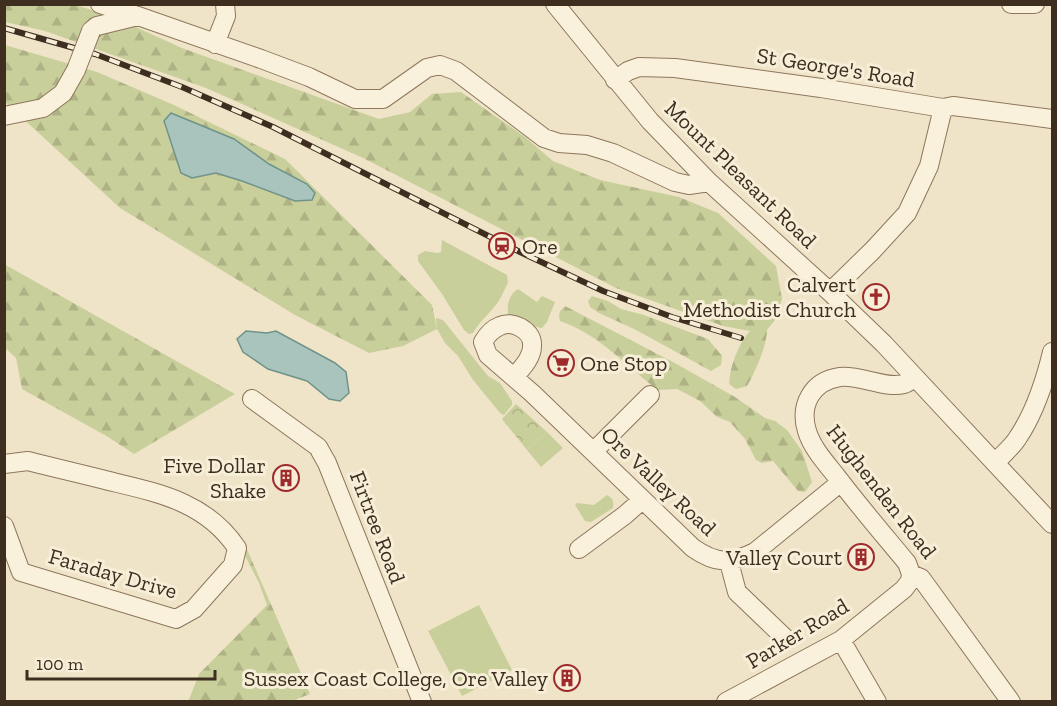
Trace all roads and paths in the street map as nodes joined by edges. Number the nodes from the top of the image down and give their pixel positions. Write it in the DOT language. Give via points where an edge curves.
graph roads {
  1 [pos="100,4"];
  2 [pos="225,4"];
  3 [pos="555,4"];
  4 [pos="1011,4"];
  5 [pos="1035,4"];
  6 [pos="138,16"];
  7 [pos="215,44"];
  8 [pos="615,80"];
  9 [pos="943,108"];
  10 [pos="4,116"];
  11 [pos="1053,119"];
  12 [pos="709,182"];
  13 [pos="830,292"];
  14 [pos="1053,352"];
  15 [pos="514,377"];
  16 [pos="915,377"];
  17 [pos="650,394"];
  18 [pos="252,399"];
  19 [pos="593,452"];
  20 [pos="994,463"];
  21 [pos="4,464"];
  22 [pos="841,482"];
  23 [pos="642,500"];
  24 [pos="1053,524"];
  25 [pos="4,526"];
  26 [pos="579,549"];
  27 [pos="729,562"];
  28 [pos="911,574"];
  29 [pos="786,639"];
  30 [pos="841,640"];
  31 [pos="422,702"];
  32 [pos="726,702"];
  33 [pos="877,702"];
  34 [pos="1011,702"];
  1 -- 6 [label="street"];
  2 -- 7 [label="street" via="226,16"];
  3 -- 8 [label="street, Mount Pleasant Road"];
  4 -- 5 [label="street"];
  6 -- 7 [label="street"];
  6 -- 10 [label="street, bridge" via="91,31 63,93 43,108"];
  7 -- 12 [label="street" via="309,77 355,99 383,99 427,69 440,65 456,71 544,138 604,150 675,182"];
  8 -- 9 [label="street, St George's Road" via="639,68 675,68"];
  8 -- 12 [label="street, Mount Pleasant Road"];
  9 -- 11 [label="street, St George's Road"];
  9 -- 13 [label="street" via="929,166 907,213"];
  12 -- 13 [label="street, Mount Pleasant Road"];
  13 -- 16 [label="street, Mount Pleasant Road"];
  14 -- 20 [label="street" via="1017,440"];
  15 -- 19 [label="street, Ore Valley Road"];
  16 -- 20 [label="street, Mount Pleasant Road"];
  16 -- 22 [label="street, Hughenden Road" via="903,385 890,385 838,377 813,390 805,410 807,432"];
  17 -- 19 [label="street"];
  18 -- 31 [label="street, Firtree Road" via="318,447 327,463"];
  19 -- 23 [label="street, Ore Valley Road"];
  20 -- 24 [label="street, Mount Pleasant Road"];
  21 -- 25 [label="street, Faraday Drive" via="28,461 165,494 201,512 226,532 237,548 233,565 194,609 176,619 21,572"];
  22 -- 27 [label="street, Ore Valley Road" via="755,552"];
  22 -- 28 [label="street, Hughenden Road"];
  23 -- 26 [label="street"];
  23 -- 27 [label="street, Ore Valley Road" via="705,557"];
  27 -- 29 [label="street" via="737,592"];
  28 -- 30 [label="street, Parker Road" via="904,590"];
  28 -- 34 [label="street, Hughenden Road" via="921,578"];
  30 -- 32 [label="street, Parker Road"];
  30 -- 33 [label="street"];
}
